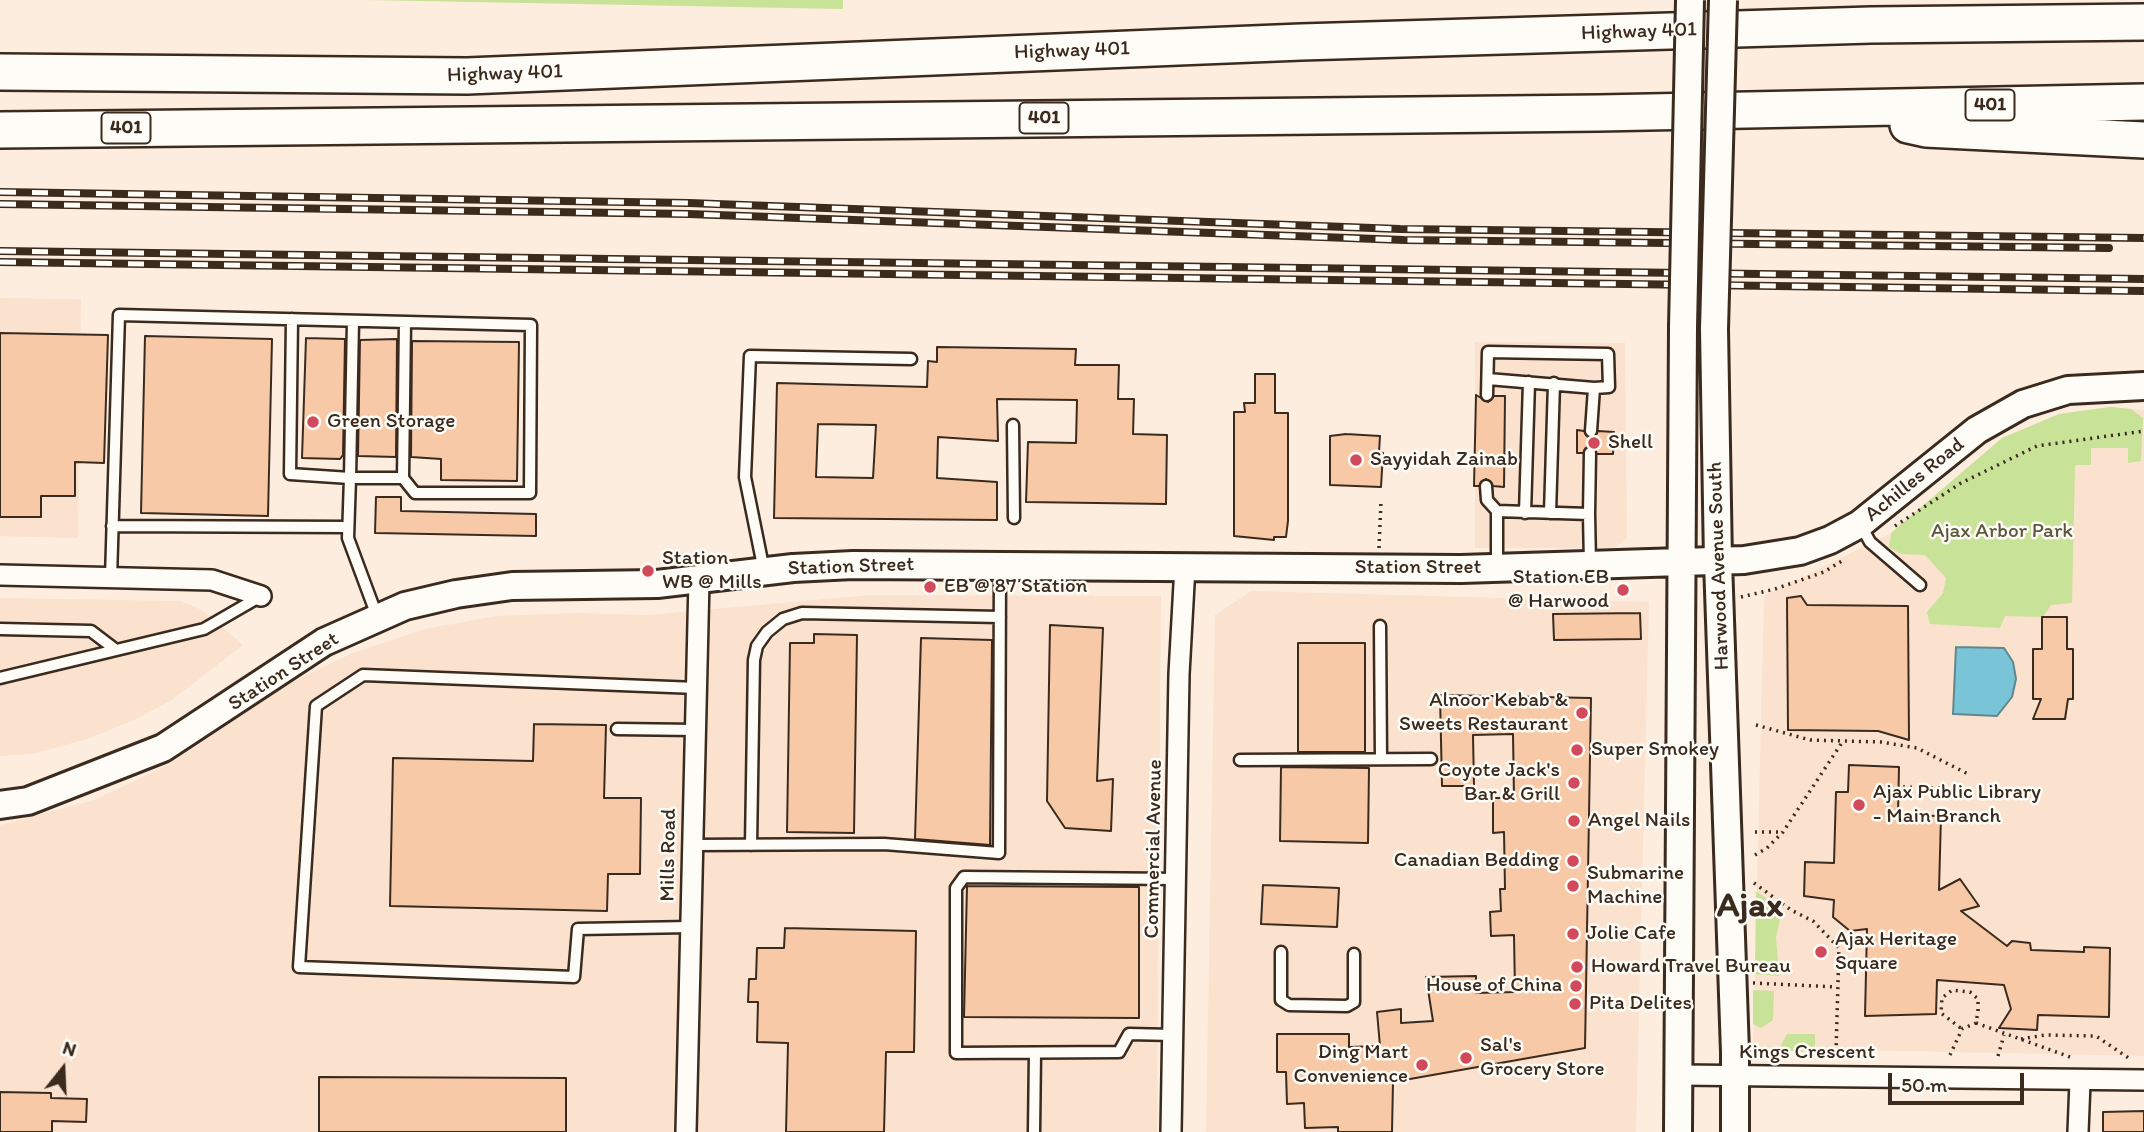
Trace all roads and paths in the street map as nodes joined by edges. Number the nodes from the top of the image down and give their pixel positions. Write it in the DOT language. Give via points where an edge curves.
graph roads {
  1 [pos="1690,0"];
  2 [pos="1723,0"];
  3 [pos="2144,22"];
  4 [pos="0,72"];
  5 [pos="2144,102"];
  6 [pos="1836,108"];
  7 [pos="0,131"];
  8 [pos="2144,140"];
  9 [pos="292,319"];
  10 [pos="353,321"];
  11 [pos="405,322"];
  12 [pos="911,359"];
  13 [pos="1488,379"];
  14 [pos="1529,382"];
  15 [pos="1554,383"];
  16 [pos="2144,386"];
  17 [pos="1594,387"];
  18 [pos="1487,396"];
  19 [pos="1013,425"];
  20 [pos="1591,431"];
  21 [pos="2144,431"];
  22 [pos="1590,453"];
  23 [pos="350,478"];
  24 [pos="403,478"];
  25 [pos="1486,486"];
  26 [pos="1381,501"];
  27 [pos="1497,512"];
  28 [pos="1525,513"];
  29 [pos="1550,513"];
  30 [pos="1589,514"];
  31 [pos="1014,518"];
  32 [pos="112,526"];
  33 [pos="348,527"];
  34 [pos="1865,533"];
  35 [pos="1379,549"];
  36 [pos="1718,562"];
  37 [pos="1000,564"];
  38 [pos="1681,564"];
  39 [pos="1590,565"];
  40 [pos="1185,566"];
  41 [pos="1496,568"];
  42 [pos="764,572"];
  43 [pos="0,575"];
  44 [pos="111,578"];
  45 [pos="699,580"];
  46 [pos="1920,585"];
  47 [pos="261,597"];
  48 [pos="1720,601"];
  49 [pos="1000,617"];
  50 [pos="378,618"];
  51 [pos="1380,626"];
  52 [pos="0,629"];
  53 [pos="116,650"];
  54 [pos="0,678"];
  55 [pos="698,688"];
  56 [pos="1756,724"];
  57 [pos="617,729"];
  58 [pos="696,730"];
  59 [pos="1843,741"];
  60 [pos="1431,759"];
  61 [pos="1240,760"];
  62 [pos="1381,760"];
  63 [pos="1970,775"];
  64 [pos="71,783"];
  65 [pos="1903,787"];
  66 [pos="0,789"];
  67 [pos="1971,789"];
  68 [pos="0,805"];
  69 [pos="1755,832"];
  70 [pos="1783,832"];
  71 [pos="692,845"];
  72 [pos="751,845"];
  73 [pos="1755,855"];
  74 [pos="1176,879"];
  75 [pos="1754,883"];
  76 [pos="690,927"];
  77 [pos="1281,952"];
  78 [pos="1354,954"];
  79 [pos="1751,982"];
  80 [pos="1837,987"];
  81 [pos="1976,1023"];
  82 [pos="1962,1029"];
  83 [pos="2005,1034"];
  84 [pos="1173,1035"];
  85 [pos="2021,1039"];
  86 [pos="1035,1053"];
  87 [pos="1836,1053"];
  88 [pos="1950,1055"];
  89 [pos="1998,1056"];
  90 [pos="2070,1057"];
  91 [pos="2130,1059"];
  92 [pos="1680,1075"];
  93 [pos="1735,1076"];
  94 [pos="2144,1080"];
  95 [pos="2080,1082"];
  96 [pos="687,1132"];
  97 [pos="1034,1132"];
  98 [pos="1171,1132"];
  99 [pos="1678,1132"];
  100 [pos="1735,1132"];
  101 [pos="2078,1132"];
  1 -- 38 [label="street, Harwood Avenue South, bridge"];
  2 -- 36 [label="street, Harwood Avenue South, bridge" via="1714,329"];
  3 -- 4 [label="highway, Highway 401" via="1301,42 467,76"];
  5 -- 6 [label="highway, 401"];
  6 -- 7 [label="highway, 401"];
  6 -- 8 [label="highway" via="1926,129"];
  9 -- 10 [label="lane"];
  9 -- 23 [label="lane" via="290,474"];
  9 -- 32 [label="lane" via="119,315"];
  10 -- 11 [label="lane"];
  10 -- 23 [label="lane"];
  11 -- 24 [label="lane"];
  11 -- 24 [label="lane" via="531,325 530,493 415,493"];
  12 -- 42 [label="lane" via="750,356 745,477"];
  13 -- 14 [label="lane"];
  13 -- 17 [label="lane" via="1488,352 1608,354 1609,387"];
  13 -- 18 [label="lane"];
  14 -- 15 [label="lane"];
  14 -- 28 [label="lane"];
  15 -- 17 [label="lane"];
  15 -- 29 [label="lane"];
  16 -- 34 [label="street, Achilles Road" via="2068,390 2023,404 1977,430"];
  17 -- 20 [label="lane"];
  19 -- 31 [label="lane"];
  21 -- 34 [label="path" via="2037,446"];
  22 -- 30 [label="lane"];
  23 -- 24 [label="lane"];
  23 -- 33 [label="lane"];
  25 -- 27 [label="lane" via="1487,500"];
  26 -- 35 [label="path"];
  27 -- 28 [label="lane"];
  27 -- 41 [label="lane"];
  28 -- 29 [label="lane"];
  29 -- 30 [label="lane"];
  30 -- 39 [label="lane"];
  32 -- 33 [label="lane"];
  32 -- 44 [label="lane"];
  33 -- 50 [label="lane"];
  34 -- 36 [label="street, Achilles Road" via="1800,551"];
  34 -- 46 [label="lane"];
  34 -- 48 [label="path" via="1824,572"];
  36 -- 38 [label="street, Achilles Road"];
  36 -- 48 [label="street, Harwood Avenue South"];
  37 -- 40 [label="street, Station Street"];
  37 -- 42 [label="street, Station Street" via="853,565"];
  37 -- 49 [label="lane"];
  38 -- 39 [label="street, Station Street"];
  38 -- 92 [label="street, Harwood Avenue South"];
  39 -- 41 [label="street, Station Street"];
  40 -- 41 [label="street, Station Street"];
  40 -- 74 [label="street, Commercial Avenue"];
  42 -- 45 [label="street, Station Street"];
  43 -- 44 [label="street"];
  44 -- 47 [label="street" via="212,580"];
  45 -- 50 [label="street, Station Street" via="512,586 456,594"];
  45 -- 55 [label="street, Mills Road"];
  47 -- 53 [label="lane" via="204,629"];
  48 -- 93 [label="street, Harwood Avenue South"];
  49 -- 72 [label="lane" via="802,613 783,619 767,632 754,660"];
  49 -- 72 [label="lane" via="999,853 884,844"];
  50 -- 64 [label="street, Station Street" via="324,642 163,748"];
  51 -- 62 [label="lane"];
  52 -- 53 [label="lane" via="90,631"];
  53 -- 54 [label="lane"];
  55 -- 58 [label="street, Mills Road"];
  55 -- 76 [label="lane" via="363,675 316,706 299,967 575,977 578,929"];
  56 -- 59 [label="path" via="1810,740"];
  57 -- 58 [label="lane"];
  58 -- 71 [label="street, Mills Road"];
  59 -- 63 [label="path" via="1917,748"];
  59 -- 70 [label="path"];
  60 -- 62 [label="lane"];
  61 -- 62 [label="lane"];
  64 -- 66 [label="street, Station Street"];
  64 -- 68 [label="street, Station Street" via="28,801"];
  65 -- 67 [label="path"];
  69 -- 70 [label="path"];
  70 -- 73 [label="path"];
  71 -- 72 [label="lane"];
  71 -- 76 [label="street, Mills Road"];
  74 -- 84 [label="street, Commercial Avenue"];
  74 -- 86 [label="lane" via="964,877 956,888 956,1053"];
  75 -- 80 [label="path" via="1814,921 1839,948"];
  76 -- 96 [label="street, Mills Road"];
  77 -- 78 [label="lane" via="1281,1000 1289,1005 1347,1006 1354,1002"];
  79 -- 80 [label="path"];
  80 -- 87 [label="path"];
  81 -- 82 [label="path"];
  81 -- 82 [label="path" via="1978,999 1970,992 1952,990 1942,998 1941,1013"];
  81 -- 83 [label="path"];
  82 -- 88 [label="path"];
  83 -- 85 [label="path"];
  83 -- 89 [label="path"];
  84 -- 86 [label="lane" via="1129,1034 1119,1052"];
  84 -- 98 [label="street, Commercial Avenue"];
  85 -- 90 [label="path"];
  85 -- 91 [label="path" via="2096,1036"];
  86 -- 97 [label="lane"];
  92 -- 93 [label="street, Kings Crescent"];
  92 -- 99 [label="street, Harwood Avenue South"];
  93 -- 95 [label="street, Kings Crescent" via="2023,1077"];
  93 -- 100 [label="street, Harwood Avenue South"];
  94 -- 95 [label="street, Kings Crescent"];
  95 -- 101 [label="street"];
}
